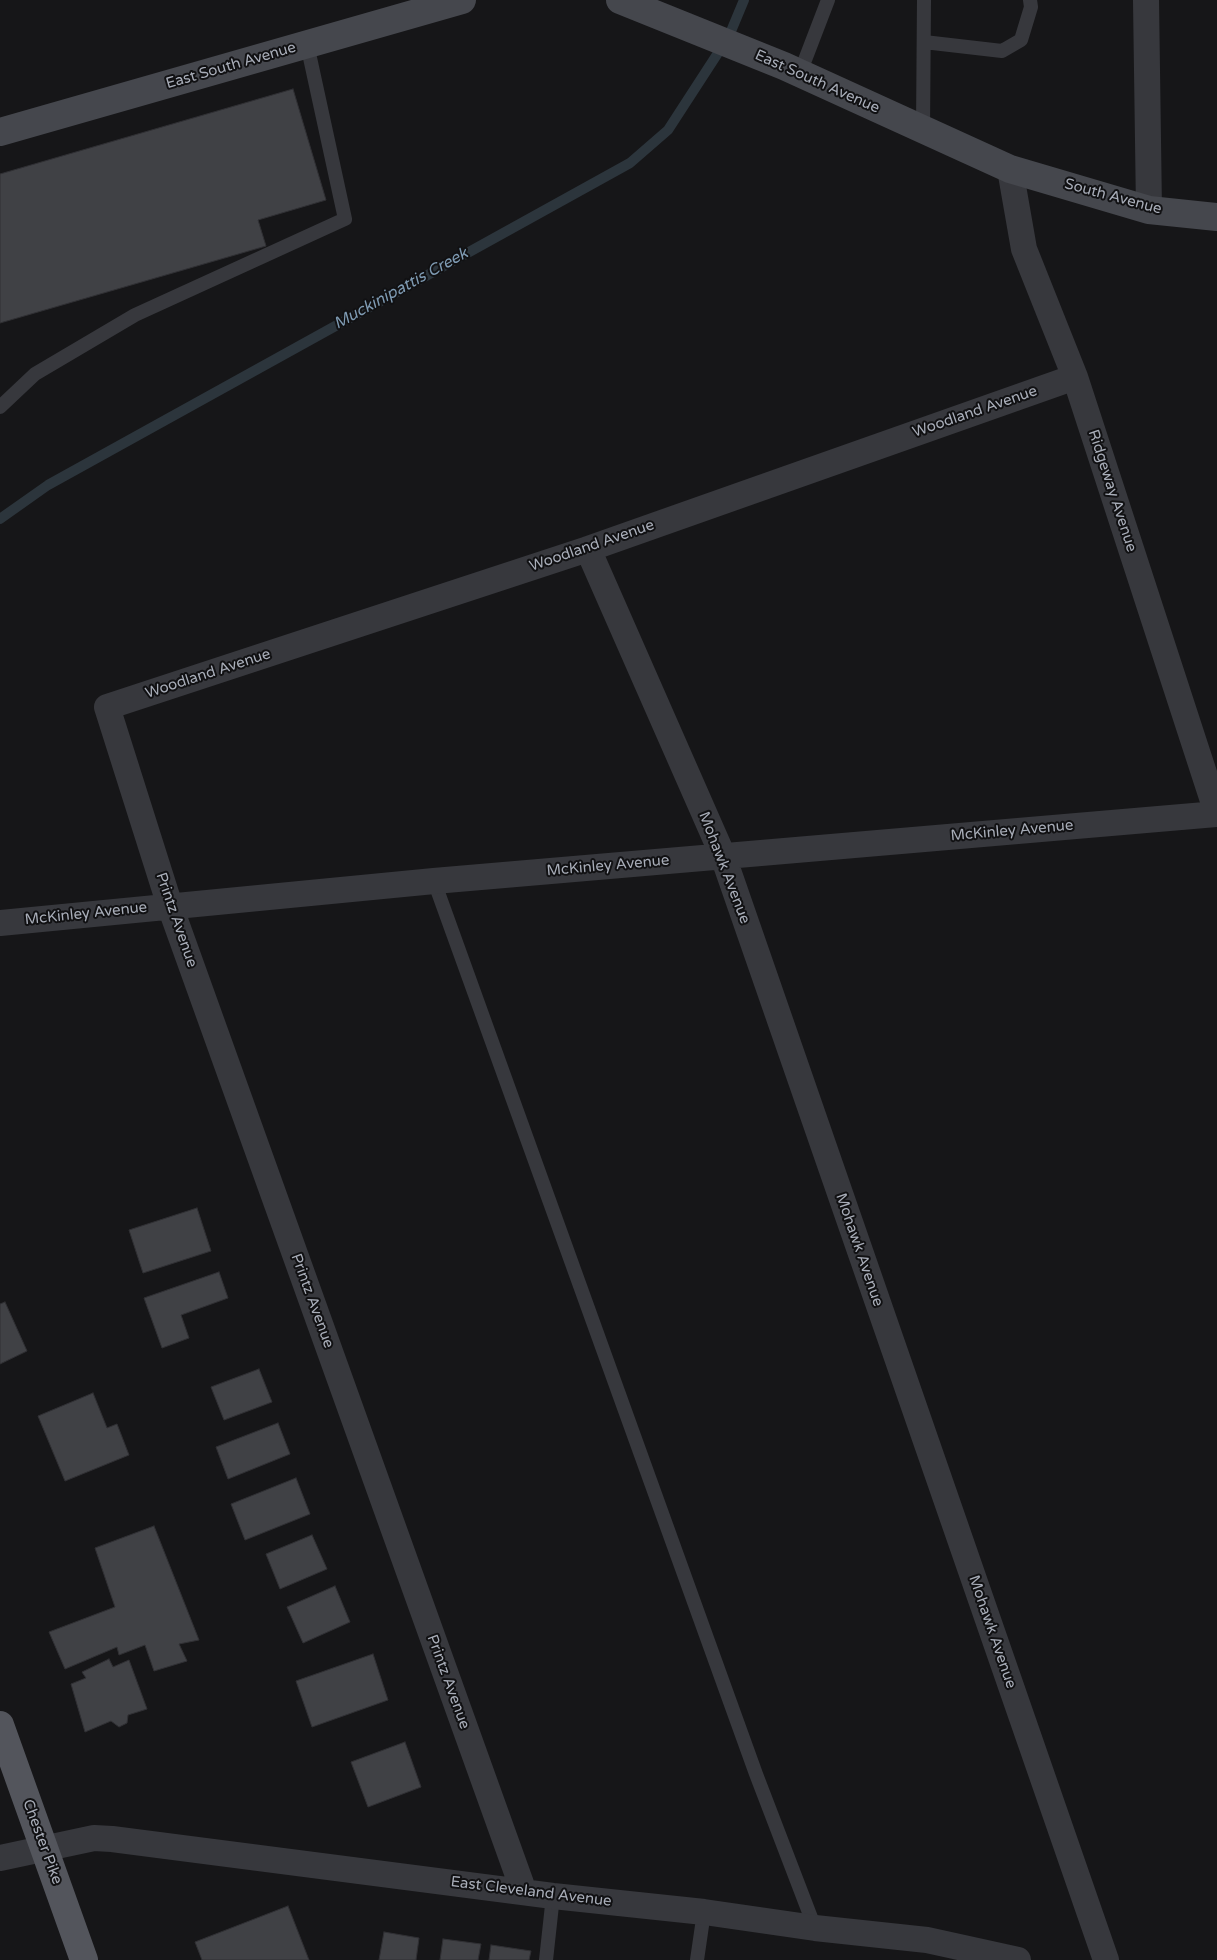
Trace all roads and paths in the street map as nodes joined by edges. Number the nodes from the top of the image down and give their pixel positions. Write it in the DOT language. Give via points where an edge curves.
graph roads {
  1 [pos="462,0"];
  2 [pos="620,0"];
  3 [pos="828,0"];
  4 [pos="924,0"];
  5 [pos="1030,0"];
  6 [pos="1146,0"];
  7 [pos="924,42"];
  8 [pos="307,44"];
  9 [pos="792,70"];
  10 [pos="923,129"];
  11 [pos="0,132"];
  12 [pos="1010,169"];
  13 [pos="1149,210"];
  14 [pos="1217,217"];
  15 [pos="1075,377"];
  16 [pos="0,407"];
  17 [pos="588,549"];
  18 [pos="107,708"];
  19 [pos="1217,813"];
  20 [pos="723,856"];
  21 [pos="434,880"];
  22 [pos="170,906"];
  23 [pos="0,923"];
  24 [pos="0,1725"];
  25 [pos="44,1849"];
  26 [pos="0,1858"];
  27 [pos="524,1892"];
  28 [pos="553,1896"];
  29 [pos="704,1912"];
  30 [pos="815,1928"];
  31 [pos="926,1950"];
  32 [pos="84,1960"];
  33 [pos="546,1960"];
  34 [pos="697,1960"];
  35 [pos="1018,1960"];
  36 [pos="1106,1960"];
  1 -- 8 [label="street, East South Avenue"];
  2 -- 9 [label="street, East South Avenue"];
  3 -- 9 [label="lane"];
  4 -- 7 [label="lane"];
  5 -- 7 [label="lane" via="1031,7 1021,40 1002,51"];
  6 -- 13 [label="street"];
  7 -- 10 [label="lane"];
  8 -- 11 [label="street, East South Avenue"];
  8 -- 16 [label="lane" via="345,219 135,315 35,374"];
  9 -- 10 [label="street, East South Avenue"];
  10 -- 12 [label="street, East South Avenue"];
  12 -- 13 [label="street, South Avenue"];
  12 -- 15 [label="street, Ridgeway Avenue" via="1024,249"];
  13 -- 14 [label="street, South Avenue"];
  15 -- 17 [label="street, Woodland Avenue"];
  15 -- 19 [label="street, Ridgeway Avenue"];
  17 -- 18 [label="street, Woodland Avenue"];
  17 -- 20 [label="street, Mohawk Avenue"];
  18 -- 22 [label="street, Printz Avenue"];
  19 -- 20 [label="street, McKinley Avenue"];
  20 -- 21 [label="street, McKinley Avenue"];
  20 -- 36 [label="street, Mohawk Avenue"];
  21 -- 22 [label="street, McKinley Avenue"];
  21 -- 30 [label="lane" via="756,1774"];
  22 -- 23 [label="street, McKinley Avenue"];
  22 -- 27 [label="street, Printz Avenue"];
  24 -- 25 [label="main road, Chester Pike"];
  25 -- 26 [label="street, East Cleveland Avenue"];
  25 -- 27 [label="street, East Cleveland Avenue" via="94,1838 112,1839"];
  25 -- 32 [label="main road, Chester Pike"];
  27 -- 28 [label="street, East Cleveland Avenue"];
  28 -- 29 [label="street, East Cleveland Avenue"];
  28 -- 33 [label="lane"];
  29 -- 30 [label="street, East Cleveland Avenue"];
  29 -- 34 [label="lane"];
  30 -- 31 [label="street, East Cleveland Avenue"];
  31 -- 35 [label="street, East Cleveland Avenue"];
}
